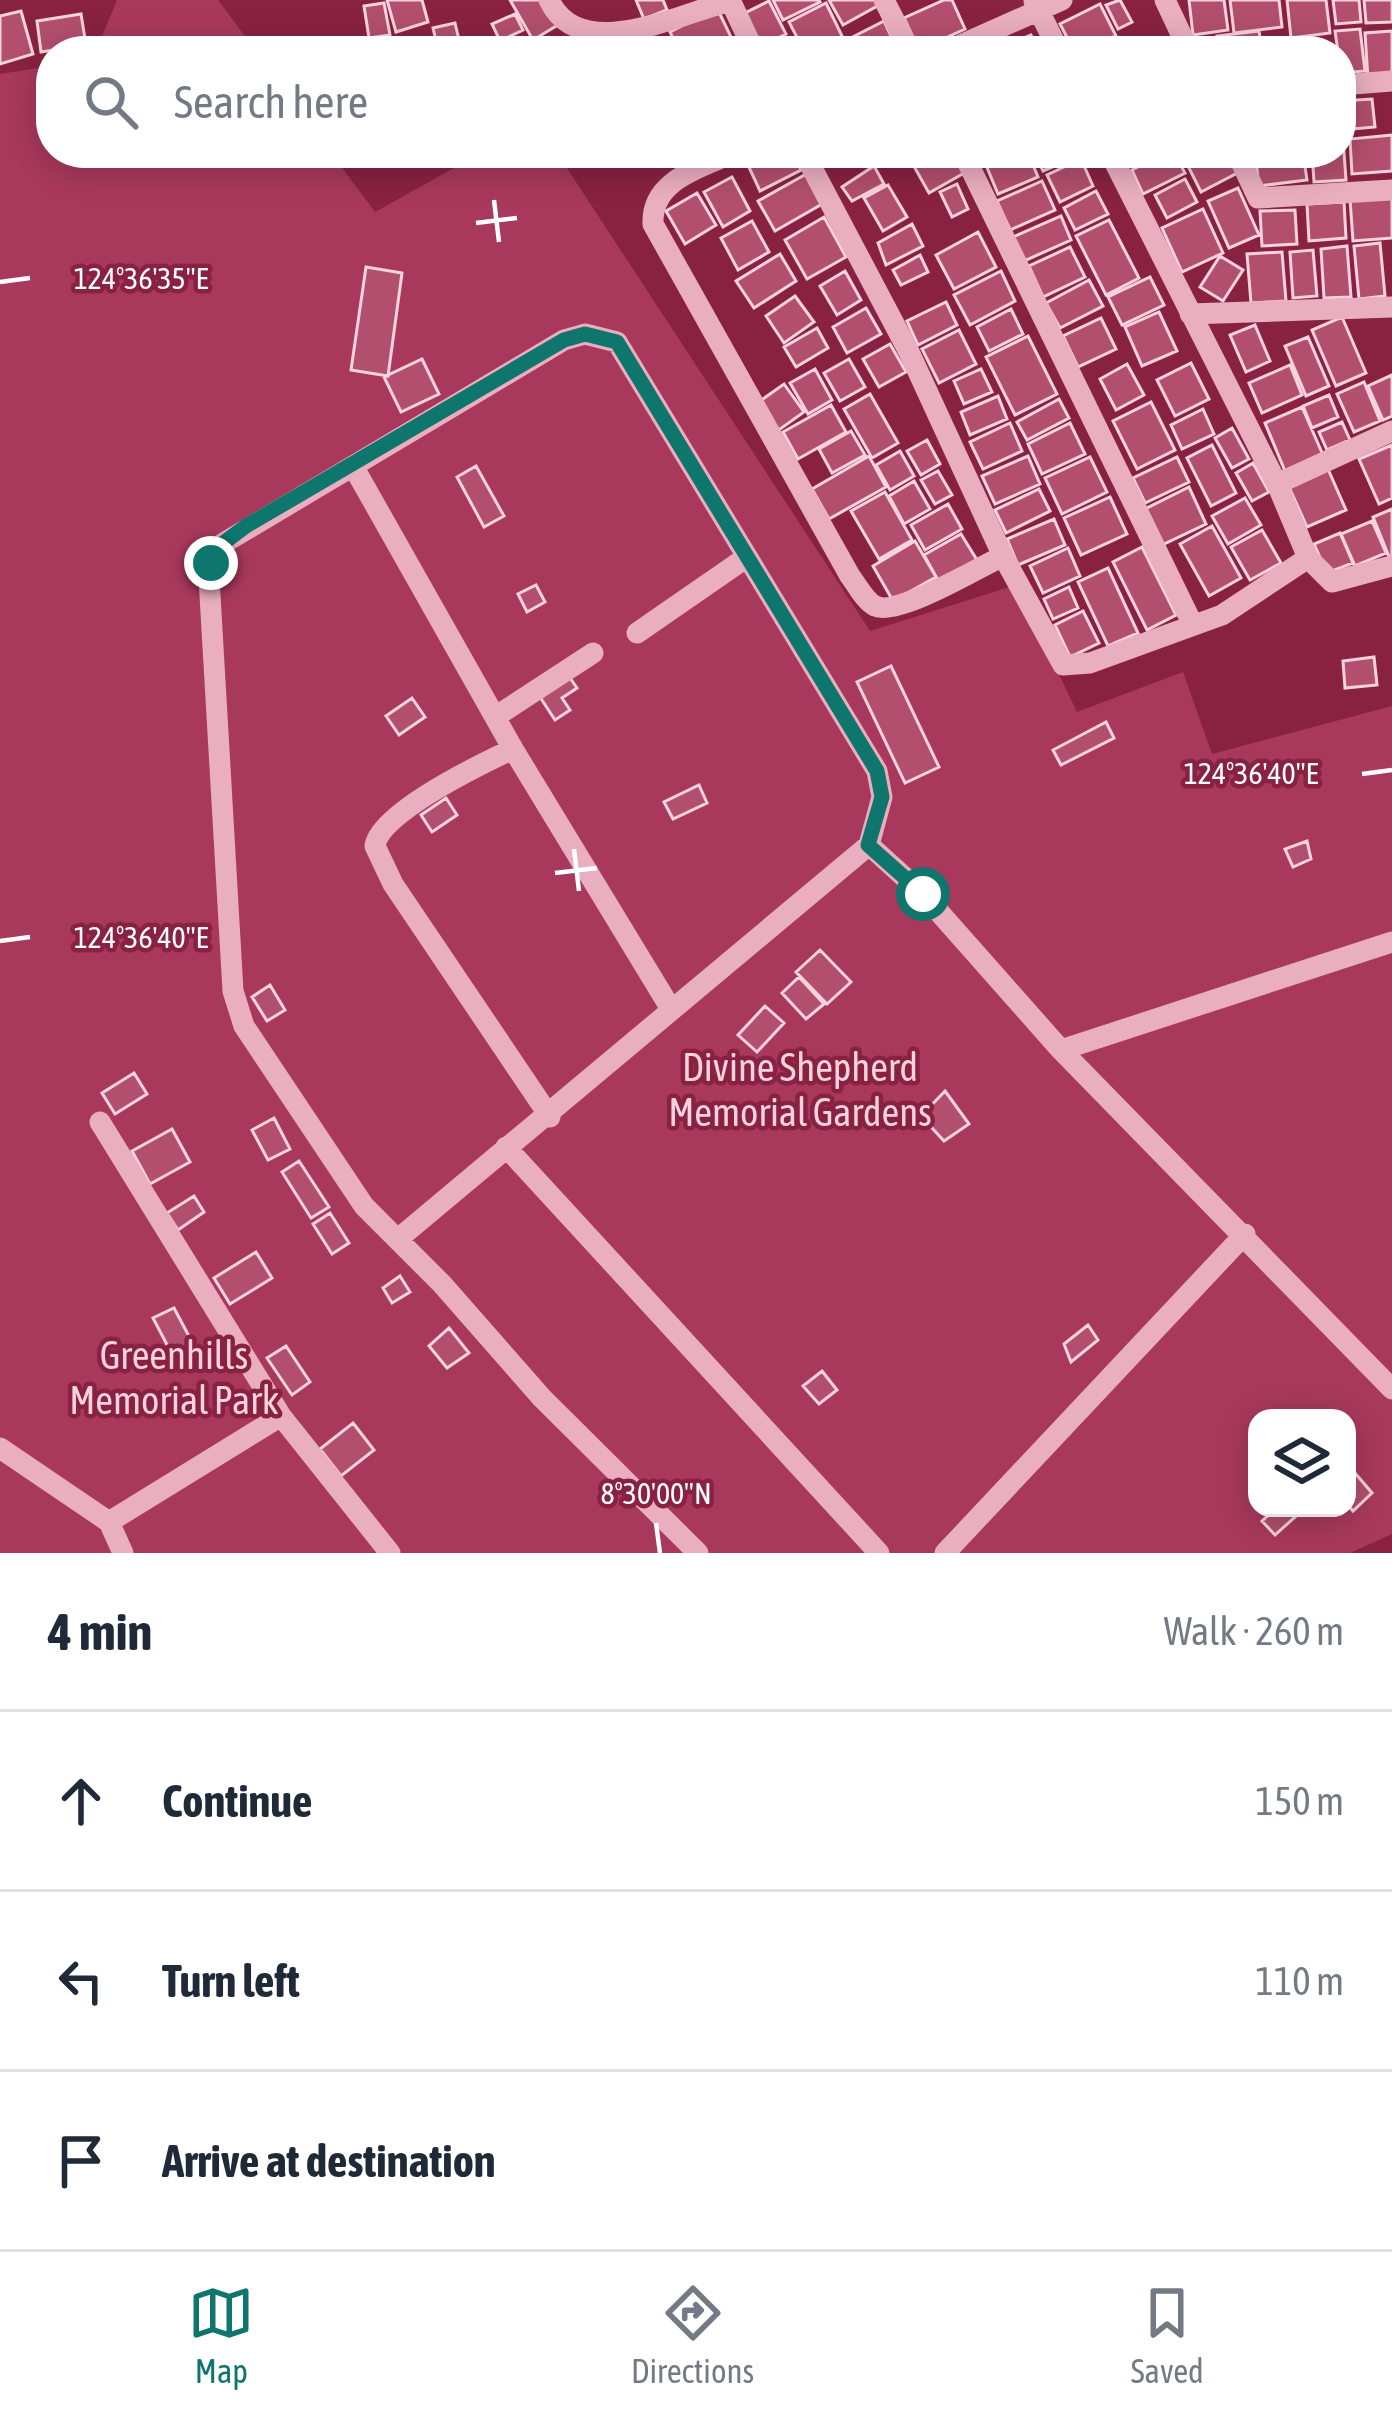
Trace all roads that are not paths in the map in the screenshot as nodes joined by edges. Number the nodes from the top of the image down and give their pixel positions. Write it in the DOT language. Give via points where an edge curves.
graph roads {
  1 [pos="549,0"];
  2 [pos="884,0"];
  3 [pos="1062,0"];
  4 [pos="1165,0"];
  5 [pos="730,1"];
  6 [pos="1036,5"];
  7 [pos="600,36"];
  8 [pos="607,36"];
  9 [pos="747,36"];
  10 [pos="902,36"];
  11 [pos="976,36"];
  12 [pos="1052,36"];
  13 [pos="1182,36"];
  14 [pos="1392,80"];
  15 [pos="1356,84"];
  16 [pos="703,168"];
  17 [pos="812,168"];
  18 [pos="970,168"];
  19 [pos="1117,168"];
  20 [pos="1244,168"];
  21 [pos="1392,190"];
  22 [pos="1392,307"];
  23 [pos="1190,314"];
  24 [pos="1392,431"];
  25 [pos="353,466"];
  26 [pos="1276,484"];
  27 [pos="1003,556"];
  28 [pos="1308,558"];
  29 [pos="744,559"];
  30 [pos="1392,566"];
  31 [pos="1192,623"];
  32 [pos="637,633"];
  33 [pos="593,653"];
  34 [pos="495,717"];
  35 [pos="513,749"];
  36 [pos="868,845"];
  37 [pos="1392,942"];
  38 [pos="671,1009"];
  39 [pos="1061,1050"];
  40 [pos="550,1117"];
  41 [pos="100,1122"];
  42 [pos="506,1147"];
  43 [pos="1245,1234"];
  44 [pos="398,1239"];
  45 [pos="1392,1389"];
  46 [pos="281,1416"];
  47 [pos="0,1448"];
  48 [pos="110,1522"];
  49 [pos="123,1553"];
  50 [pos="390,1553"];
  51 [pos="698,1553"];
  52 [pos="879,1553"];
  53 [pos="945,1553"];
  1 -- 7 [label="street" via="568,27"];
  2 -- 10 [label="street"];
  3 -- 6 [label="street"];
  4 -- 13 [label="street"];
  5 -- 8 [label="street"];
  5 -- 9 [label="street"];
  6 -- 11 [label="street"];
  6 -- 12 [label="street"];
  14 -- 15 [label="street"];
  16 -- 27 [label="street" via="669,185 652,207 652,224 871,605 883,609 922,596"];
  17 -- 27 [label="street"];
  18 -- 31 [label="street"];
  19 -- 23 [label="street"];
  20 -- 21 [label="street" via="1258,199"];
  22 -- 23 [label="street"];
  23 -- 26 [label="street"];
  24 -- 26 [label="street"];
  25 -- 29 [label="street" via="564,340 601,335 635,367"];
  25 -- 34 [label="street"];
  25 -- 44 [label="street" via="222,544 211,563 210,601 237,1010 364,1205"];
  26 -- 28 [label="street"];
  27 -- 31 [label="street" via="1063,665 1090,663"];
  28 -- 30 [label="street" via="1332,582"];
  28 -- 31 [label="street" via="1239,607"];
  29 -- 32 [label="street"];
  29 -- 36 [label="street" via="877,771 882,797"];
  33 -- 34 [label="street"];
  34 -- 35 [label="street"];
  35 -- 38 [label="street"];
  35 -- 40 [label="street" via="380,829 375,846"];
  36 -- 38 [label="street"];
  36 -- 39 [label="street" via="923,894"];
  37 -- 39 [label="street"];
  38 -- 40 [label="street"];
  39 -- 43 [label="street"];
  40 -- 42 [label="street"];
  41 -- 46 [label="street"];
  42 -- 44 [label="street"];
  42 -- 52 [label="street"];
  43 -- 45 [label="street"];
  43 -- 53 [label="street"];
  44 -- 51 [label="street"];
  46 -- 48 [label="street"];
  46 -- 50 [label="street"];
  47 -- 48 [label="street"];
  48 -- 49 [label="street"];
}
